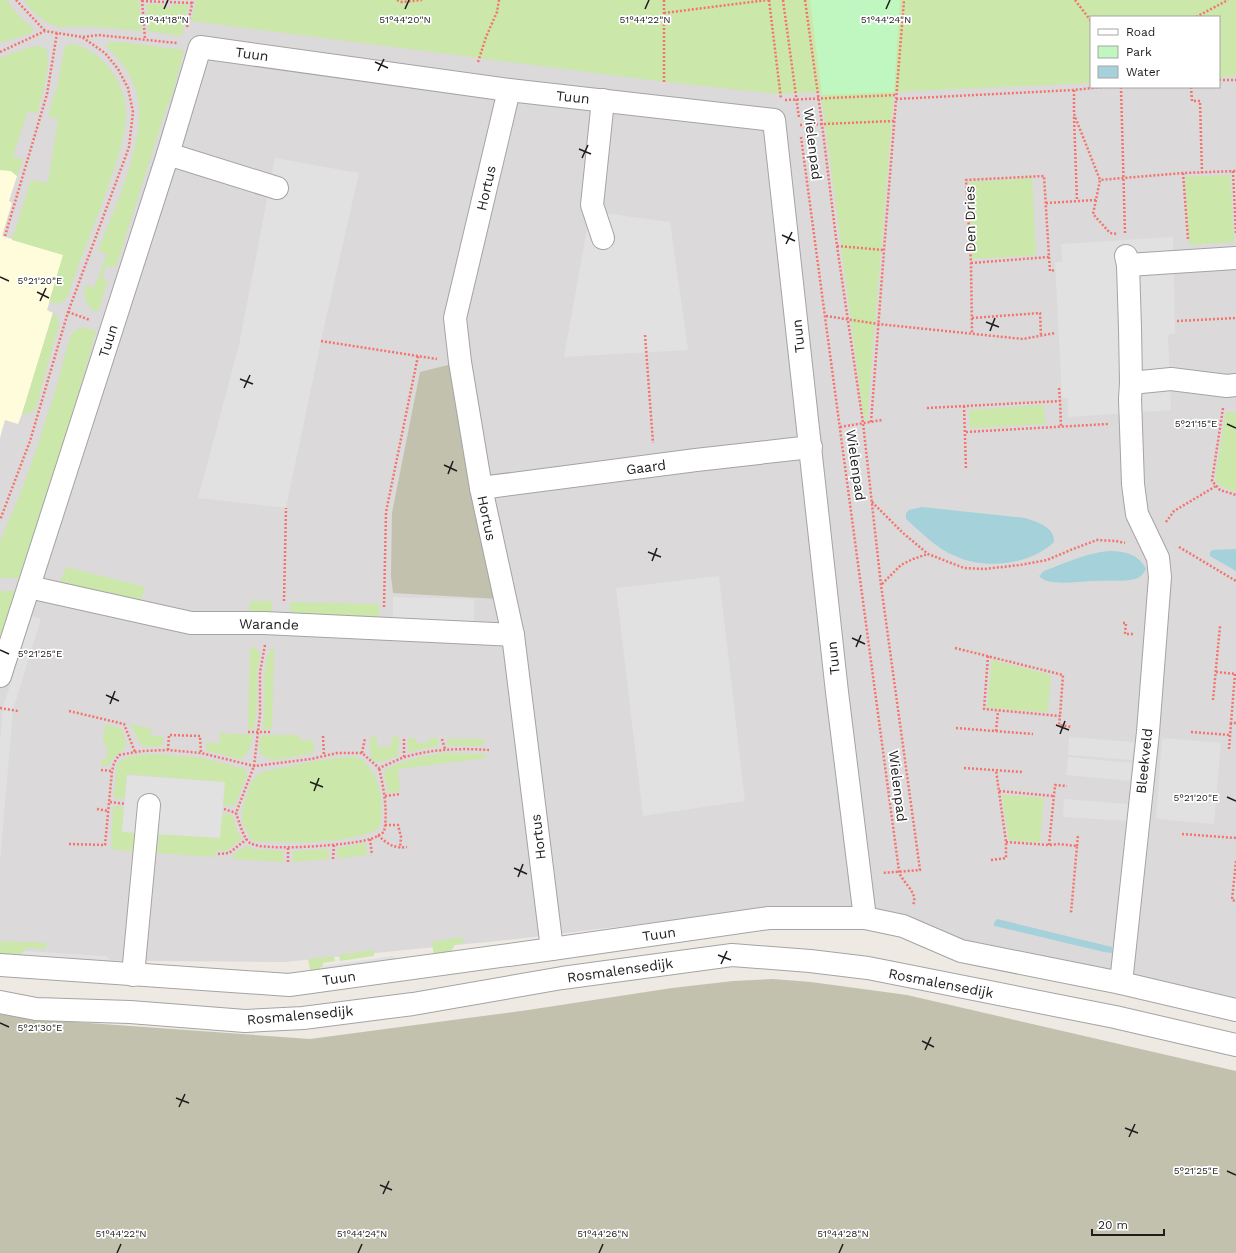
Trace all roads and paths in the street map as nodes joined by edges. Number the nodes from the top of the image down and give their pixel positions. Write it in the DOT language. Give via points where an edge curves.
graph roads {
  1 [pos="16,0"];
  2 [pos="142,0"];
  3 [pos="397,0"];
  4 [pos="422,0"];
  5 [pos="499,0"];
  6 [pos="664,0"];
  7 [pos="769,0"];
  8 [pos="783,0"];
  9 [pos="805,0"];
  10 [pos="904,0"];
  11 [pos="1075,0"];
  12 [pos="1228,0"];
  13 [pos="193,1"];
  14 [pos="664,13"];
  15 [pos="1198,16"];
  16 [pos="1090,20"];
  17 [pos="45,31"];
  18 [pos="57,33"];
  19 [pos="82,37"];
  20 [pos="145,39"];
  21 [pos="191,45"];
  22 [pos="0,52"];
  23 [pos="486,63"];
  24 [pos="1220,80"];
  25 [pos="1236,80"];
  26 [pos="664,85"];
  27 [pos="1092,88"];
  28 [pos="1121,88"];
  29 [pos="1192,88"];
  30 [pos="509,90"];
  31 [pos="1074,90"];
  32 [pos="897,95"];
  33 [pos="818,98"];
  34 [pos="797,99"];
  35 [pos="896,99"];
  36 [pos="603,100"];
  37 [pos="1074,114"];
  38 [pos="894,121"];
  39 [pos="822,124"];
  40 [pos="800,125"];
  41 [pos="168,154"];
  42 [pos="1234,171"];
  43 [pos="1183,173"];
  44 [pos="1202,173"];
  45 [pos="1123,179"];
  46 [pos="1100,180"];
  47 [pos="278,188"];
  48 [pos="1096,200"];
  49 [pos="1077,202"];
  50 [pos="1046,203"];
  51 [pos="1126,235"];
  52 [pos="4,236"];
  53 [pos="603,238"];
  54 [pos="1236,240"];
  55 [pos="837,246"];
  56 [pos="884,250"];
  57 [pos="1127,254"];
  58 [pos="1049,257"];
  59 [pos="1236,258"];
  60 [pos="1189,261"];
  61 [pos="971,263"];
  62 [pos="1055,270"];
  63 [pos="826,316"];
  64 [pos="972,318"];
  65 [pos="1236,318"];
  66 [pos="848,319"];
  67 [pos="1177,321"];
  68 [pos="878,324"];
  69 [pos="972,333"];
  70 [pos="1055,333"];
  71 [pos="645,335"];
  72 [pos="1041,336"];
  73 [pos="321,341"];
  74 [pos="418,356"];
  75 [pos="460,362"];
  76 [pos="1131,383"];
  77 [pos="1231,386"];
  78 [pos="1059,388"];
  79 [pos="1060,401"];
  80 [pos="964,406"];
  81 [pos="927,408"];
  82 [pos="882,420"];
  83 [pos="871,422"];
  84 [pos="863,423"];
  85 [pos="1131,423"];
  86 [pos="840,427"];
  87 [pos="1061,427"];
  88 [pos="966,432"];
  89 [pos="811,447"];
  90 [pos="655,466"];
  91 [pos="966,470"];
  92 [pos="1216,486"];
  93 [pos="481,488"];
  94 [pos="1236,495"];
  95 [pos="872,502"];
  96 [pos="286,508"];
  97 [pos="0,520"];
  98 [pos="1154,540"];
  99 [pos="928,554"];
  100 [pos="1236,580"];
  101 [pos="881,585"];
  102 [pos="29,587"];
  103 [pos="273,623"];
  104 [pos="1220,626"];
  105 [pos="383,629"];
  106 [pos="512,635"];
  107 [pos="954,648"];
  108 [pos="988,656"];
  109 [pos="1216,672"];
  110 [pos="1236,674"];
  111 [pos="0,676"];
  112 [pos="1213,700"];
  113 [pos="0,708"];
  114 [pos="18,711"];
  115 [pos="69,711"];
  116 [pos="998,711"];
  117 [pos="1060,716"];
  118 [pos="1231,723"];
  119 [pos="1236,723"];
  120 [pos="1072,726"];
  121 [pos="956,728"];
  122 [pos="996,731"];
  123 [pos="248,732"];
  124 [pos="257,732"];
  125 [pos="271,732"];
  126 [pos="1191,732"];
  127 [pos="1033,734"];
  128 [pos="1230,735"];
  129 [pos="323,736"];
  130 [pos="365,738"];
  131 [pos="404,739"];
  132 [pos="442,739"];
  133 [pos="444,749"];
  134 [pos="1229,749"];
  135 [pos="168,750"];
  136 [pos="489,750"];
  137 [pos="135,752"];
  138 [pos="201,753"];
  139 [pos="362,753"];
  140 [pos="324,756"];
  141 [pos="404,757"];
  142 [pos="254,766"];
  143 [pos="379,768"];
  144 [pos="964,768"];
  145 [pos="101,770"];
  146 [pos="996,770"];
  147 [pos="112,771"];
  148 [pos="1022,772"];
  149 [pos="1067,786"];
  150 [pos="998,791"];
  151 [pos="400,794"];
  152 [pos="385,796"];
  153 [pos="1054,796"];
  154 [pos="110,802"];
  155 [pos="125,804"];
  156 [pos="149,805"];
  157 [pos="97,809"];
  158 [pos="224,809"];
  159 [pos="109,811"];
  160 [pos="236,813"];
  161 [pos="385,825"];
  162 [pos="1182,834"];
  163 [pos="378,835"];
  164 [pos="1078,835"];
  165 [pos="1236,838"];
  166 [pos="247,839"];
  167 [pos="370,839"];
  168 [pos="1006,842"];
  169 [pos="334,845"];
  170 [pos="1049,845"];
  171 [pos="1077,846"];
  172 [pos="288,848"];
  173 [pos="400,848"];
  174 [pos="407,848"];
  175 [pos="218,854"];
  176 [pos="372,855"];
  177 [pos="333,859"];
  178 [pos="991,860"];
  179 [pos="1236,861"];
  180 [pos="288,862"];
  181 [pos="899,871"];
  182 [pos="860,876"];
  183 [pos="1236,901"];
  184 [pos="1071,913"];
  185 [pos="865,918"];
  186 [pos="904,926"];
  187 [pos="552,950"];
  188 [pos="0,965"];
  189 [pos="133,975"];
  190 [pos="1121,983"];
  191 [pos="0,1002"];
  192 [pos="1236,1010"];
  193 [pos="1236,1045"];
  1 -- 17 [label="path"];
  2 -- 13 [label="path"];
  2 -- 20 [label="path"];
  3 -- 4 [label="path"];
  5 -- 23 [label="path" via="478,62"];
  6 -- 14 [label="path"];
  7 -- 14 [label="path"];
  7 -- 34 [label="path" via="781,100"];
  8 -- 34 [label="path, Wielenpad"];
  9 -- 33 [label="path"];
  10 -- 32 [label="path"];
  11 -- 16 [label="path"];
  12 -- 15 [label="path"];
  13 -- 21 [label="path" via="188,25"];
  14 -- 26 [label="path"];
  17 -- 18 [label="path"];
  17 -- 22 [label="path"];
  18 -- 19 [label="path"];
  18 -- 52 [label="path" via="47,94"];
  19 -- 20 [label="path" via="98,35"];
  19 -- 97 [label="path" via="106,53 128,88 133,112 129,147 68,312 30,441"];
  20 -- 21 [label="path"];
  21 -- 30 [label="street, Tuun"];
  21 -- 41 [label="street, Tuun"];
  24 -- 25 [label="path"];
  27 -- 31 [label="path"];
  28 -- 45 [label="path"];
  29 -- 44 [label="path" via="1192,101 1200,101"];
  30 -- 36 [label="street, Tuun"];
  30 -- 75 [label="street, Hortus" via="454,318"];
  31 -- 35 [label="path"];
  31 -- 37 [label="path"];
  32 -- 33 [label="path"];
  32 -- 35 [label="path"];
  33 -- 34 [label="path"];
  33 -- 39 [label="path"];
  34 -- 40 [label="path, Wielenpad"];
  35 -- 38 [label="path"];
  36 -- 53 [label="street" via="592,205"];
  36 -- 89 [label="street, Tuun" via="774,120"];
  37 -- 46 [label="path"];
  37 -- 49 [label="path"];
  38 -- 39 [label="path"];
  38 -- 56 [label="path"];
  39 -- 40 [label="path"];
  39 -- 55 [label="path"];
  40 -- 63 [label="path, Wielenpad"];
  41 -- 47 [label="street"];
  41 -- 102 [label="street, Tuun"];
  42 -- 44 [label="path"];
  42 -- 54 [label="path"];
  43 -- 44 [label="path"];
  43 -- 45 [label="path"];
  43 -- 60 [label="path"];
  45 -- 46 [label="path"];
  45 -- 51 [label="path"];
  46 -- 48 [label="path"];
  48 -- 49 [label="path"];
  48 -- 51 [label="path" via="1093,214 1110,233"];
  49 -- 50 [label="path"];
  50 -- 58 [label="path, Den Dries"];
  50 -- 61 [label="path, Den Dries" via="1044,176 966,180"];
  51 -- 57 [label="path"];
  55 -- 56 [label="path"];
  55 -- 66 [label="path"];
  56 -- 68 [label="path"];
  57 -- 60 [label="street"];
  57 -- 76 [label="street"];
  58 -- 61 [label="path, Den Dries"];
  58 -- 62 [label="path, Den Dries" via="1050,271"];
  59 -- 60 [label="street"];
  61 -- 64 [label="path, Den Dries"];
  63 -- 66 [label="path"];
  63 -- 86 [label="path, Wielenpad"];
  64 -- 69 [label="path, Den Dries"];
  64 -- 72 [label="path" via="1040,313"];
  65 -- 67 [label="path"];
  66 -- 68 [label="path"];
  66 -- 84 [label="path"];
  68 -- 69 [label="path"];
  68 -- 83 [label="path"];
  69 -- 72 [label="path" via="1023,339"];
  70 -- 72 [label="path"];
  71 -- 90 [label="path"];
  73 -- 74 [label="path"];
  74 -- 75 [label="path"];
  74 -- 105 [label="path" via="386,512"];
  75 -- 93 [label="street, Hortus"];
  76 -- 77 [label="street" via="1171,379"];
  76 -- 85 [label="street"];
  77 -- 92 [label="path" via="1212,481"];
  78 -- 79 [label="path"];
  79 -- 80 [label="path"];
  79 -- 87 [label="path"];
  80 -- 81 [label="path"];
  80 -- 88 [label="path"];
  82 -- 83 [label="path"];
  83 -- 84 [label="path"];
  84 -- 86 [label="path"];
  84 -- 95 [label="path"];
  85 -- 87 [label="path"];
  85 -- 98 [label="street" via="1133,484 1137,514"];
  86 -- 181 [label="path, Wielenpad"];
  87 -- 88 [label="path"];
  88 -- 91 [label="path"];
  89 -- 90 [label="street, Gaard"];
  89 -- 182 [label="street, Tuun"];
  90 -- 93 [label="street, Gaard"];
  92 -- 94 [label="path" via="1220,490"];
  92 -- 98 [label="path" via="1174,511"];
  93 -- 106 [label="street, Hortus"];
  95 -- 99 [label="path"];
  95 -- 101 [label="path"];
  96 -- 103 [label="path"];
  98 -- 99 [label="path" via="1134,545 1097,540 1047,560 1020,566 984,569 964,568"];
  98 -- 100 [label="path" via="1181,547"];
  98 -- 190 [label="street, Bleekveld" via="1160,577 1148,732"];
  99 -- 101 [label="path" via="901,565"];
  101 -- 181 [label="path" via="920,870"];
  102 -- 103 [label="street, Warande" via="191,623"];
  102 -- 111 [label="street, Tuun"];
  103 -- 105 [label="street, Warande"];
  103 -- 124 [label="path" via="265,643 260,672 260,714"];
  104 -- 109 [label="path"];
  105 -- 106 [label="street, Warande"];
  106 -- 187 [label="street, Hortus"];
  107 -- 108 [label="path"];
  108 -- 116 [label="path" via="984,709"];
  108 -- 117 [label="path" via="1063,675"];
  109 -- 110 [label="path"];
  109 -- 112 [label="path"];
  110 -- 118 [label="path"];
  113 -- 114 [label="path"];
  115 -- 137 [label="path" via="124,724"];
  116 -- 117 [label="path"];
  116 -- 122 [label="path"];
  117 -- 120 [label="path" via="1059,725"];
  118 -- 119 [label="path"];
  118 -- 128 [label="path"];
  121 -- 122 [label="path"];
  122 -- 127 [label="path"];
  123 -- 124 [label="path"];
  124 -- 125 [label="path"];
  124 -- 142 [label="path"];
  126 -- 128 [label="path"];
  128 -- 134 [label="path"];
  129 -- 140 [label="path"];
  130 -- 139 [label="path"];
  131 -- 141 [label="path"];
  132 -- 133 [label="path"];
  133 -- 136 [label="path"];
  133 -- 141 [label="path"];
  135 -- 138 [label="path" via="169,735 200,736"];
  139 -- 140 [label="path"];
  139 -- 143 [label="path"];
  140 -- 142 [label="path"];
  141 -- 143 [label="path"];
  142 -- 160 [label="path"];
  143 -- 152 [label="path"];
  144 -- 146 [label="path"];
  145 -- 147 [label="path"];
  146 -- 148 [label="path"];
  146 -- 150 [label="path"];
  149 -- 153 [label="path" via="1055,785"];
  150 -- 153 [label="path"];
  150 -- 168 [label="path"];
  151 -- 152 [label="path"];
  152 -- 161 [label="path"];
  153 -- 170 [label="path"];
  154 -- 155 [label="path"];
  156 -- 189 [label="street"];
  157 -- 159 [label="path"];
  158 -- 160 [label="path"];
  160 -- 166 [label="path"];
  161 -- 163 [label="path" via="384,832"];
  161 -- 173 [label="path" via="398,825"];
  162 -- 165 [label="path"];
  163 -- 167 [label="path"];
  163 -- 173 [label="path" via="389,845"];
  164 -- 171 [label="path"];
  166 -- 172 [label="path" via="250,843 258,845"];
  166 -- 175 [label="path" via="229,853"];
  167 -- 169 [label="path"];
  167 -- 176 [label="path"];
  168 -- 170 [label="path"];
  168 -- 178 [label="path" via="1006,858"];
  169 -- 172 [label="path"];
  169 -- 177 [label="path"];
  170 -- 171 [label="path"];
  171 -- 184 [label="path"];
  172 -- 180 [label="path"];
  173 -- 174 [label="path"];
  179 -- 183 [label="path" via="1232,900"];
  181 -- 182 [label="path"];
  181 -- 186 [label="path, Wielenpad" via="915,902"];
  182 -- 185 [label="street, Tuun"];
  185 -- 186 [label="street"];
  185 -- 187 [label="street, Tuun" via="769,918"];
  186 -- 190 [label="street" via="961,951"];
  187 -- 189 [label="street, Tuun" via="289,985"];
  188 -- 189 [label="street, Tuun"];
  190 -- 192 [label="street"];
  191 -- 193 [label="street, Rosmalensedijk" via="36,1009 130,1012 245,1021 303,1018 413,1004 562,978 732,955 868,968 1115,1017"];
}
